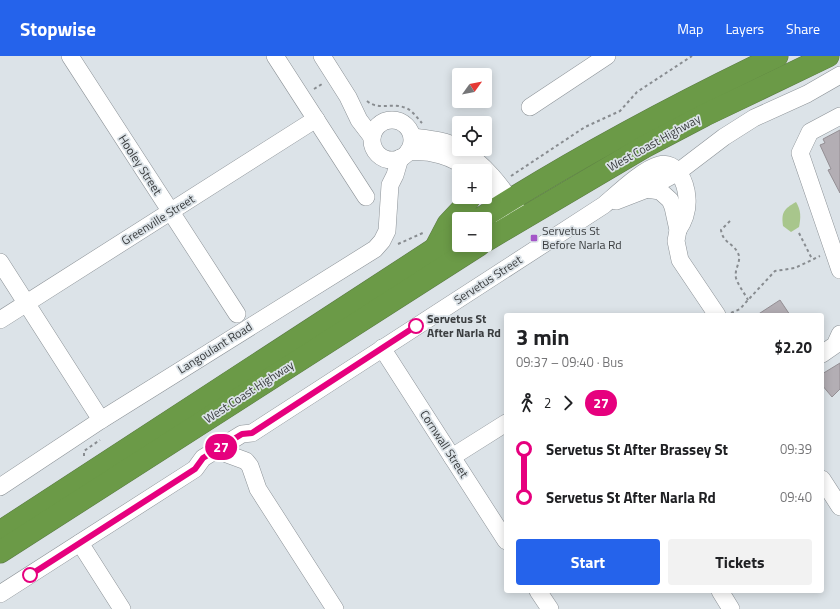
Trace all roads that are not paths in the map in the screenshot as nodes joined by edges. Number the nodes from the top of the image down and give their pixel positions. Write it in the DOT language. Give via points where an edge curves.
graph roads {
  1 [pos="70,56"];
  2 [pos="275,56"];
  3 [pos="322,56"];
  4 [pos="607,56"];
  5 [pos="777,56"];
  6 [pos="828,56"];
  7 [pos="840,76"];
  8 [pos="356,97"];
  9 [pos="530,107"];
  10 [pos="840,116"];
  11 [pos="316,119"];
  12 [pos="382,122"];
  13 [pos="372,138"];
  14 [pos="452,144"];
  15 [pos="407,149"];
  16 [pos="380,156"];
  17 [pos="471,156"];
  18 [pos="461,164"];
  19 [pos="678,172"];
  20 [pos="390,185"];
  21 [pos="647,189"];
  22 [pos="366,197"];
  23 [pos="466,204"];
  24 [pos="493,205"];
  25 [pos="604,205"];
  26 [pos="170,212"];
  27 [pos="515,222"];
  28 [pos="678,230"];
  29 [pos="492,237"];
  30 [pos="452,238"];
  31 [pos="436,248"];
  32 [pos="468,252"];
  33 [pos="0,262"];
  34 [pos="840,270"];
  35 [pos="26,303"];
  36 [pos="716,313"];
  37 [pos="237,314"];
  38 [pos="0,320"];
  39 [pos="840,334"];
  40 [pos="382,348"];
  41 [pos="824,353"];
  42 [pos="101,420"];
  43 [pos="504,424"];
  44 [pos="252,433"];
  45 [pos="227,454"];
  46 [pos="452,458"];
  47 [pos="195,469"];
  48 [pos="824,482"];
  49 [pos="0,487"];
  50 [pos="840,507"];
  51 [pos="0,532"];
  52 [pos="504,538"];
  53 [pos="80,543"];
  54 [pos="0,552"];
  55 [pos="539,593"];
  56 [pos="721,593"];
  57 [pos="0,594"];
  58 [pos="122,609"];
  59 [pos="335,609"];
  60 [pos="550,609"];
  61 [pos="731,609"];
  1 -- 26 [label="street, Hooley Street"];
  2 -- 11 [label="street"];
  3 -- 8 [label="street"];
  4 -- 9 [label="street"];
  5 -- 24 [label="highway, West Coast Highway" via="691,98"];
  6 -- 27 [label="highway, West Coast Highway" via="644,147"];
  7 -- 19 [label="street, Servetus Street" via="754,118"];
  8 -- 12 [label="street"];
  8 -- 13 [label="street" via="359,120"];
  10 -- 34 [label="street" via="810,132 800,153"];
  11 -- 22 [label="street"];
  11 -- 26 [label="street, Greenville Street"];
  12 -- 13 [label="street" via="375,129"];
  12 -- 15 [label="street" via="401,122 410,131"];
  13 -- 16 [label="street" via="374,148"];
  14 -- 15 [label="street" via="437,140"];
  15 -- 16 [label="street" via="386,159"];
  15 -- 18 [label="street" via="446,157"];
  15 -- 20 [label="street, Langoulant Road"];
  16 -- 20 [label="street, Langoulant Road" via="383,172"];
  17 -- 24 [label="street" via="480,164"];
  19 -- 21 [label="street, Servetus Street"];
  19 -- 25 [label="street, Servetus Street" via="672,165 654,167"];
  19 -- 28 [label="street" via="685,186 687,198 684,220"];
  20 -- 42 [label="street, Langoulant Road" via="387,231 375,249"];
  21 -- 25 [label="street, Servetus Street"];
  21 -- 28 [label="street" via="660,190 667,196 673,207"];
  23 -- 31 [label="highway" via="448,224"];
  24 -- 27 [label="street"];
  25 -- 40 [label="street, Servetus Street"];
  26 -- 35 [label="street, Greenville Street"];
  26 -- 37 [label="street, Hooley Street"];
  27 -- 29 [label="highway, West Coast Highway"];
  28 -- 36 [label="street" via="676,241 680,260"];
  30 -- 31 [label="highway, West Coast Highway"];
  31 -- 51 [label="highway, West Coast Highway"];
  32 -- 54 [label="highway, West Coast Highway"];
  33 -- 35 [label="street"];
  35 -- 38 [label="street, Greenville Street"];
  35 -- 42 [label="street"];
  39 -- 41 [label="street" via="835,345"];
  40 -- 44 [label="street, Servetus Street"];
  40 -- 46 [label="street, Cornwall Street"];
  42 -- 49 [label="street, Langoulant Road"];
  43 -- 46 [label="street"];
  44 -- 45 [label="street, Servetus Street" via="247,442"];
  44 -- 47 [label="street, Servetus Street" via="242,434 203,458"];
  45 -- 47 [label="street, Servetus Street" via="209,466"];
  45 -- 59 [label="street" via="246,461 250,466 258,489"];
  46 -- 52 [label="street, Cornwall Street"];
  47 -- 53 [label="street, Servetus Street"];
  48 -- 50 [label="street"];
  53 -- 57 [label="street, Servetus Street"];
  53 -- 58 [label="street"];
  55 -- 60 [label="street"];
  56 -- 61 [label="street"];
}
